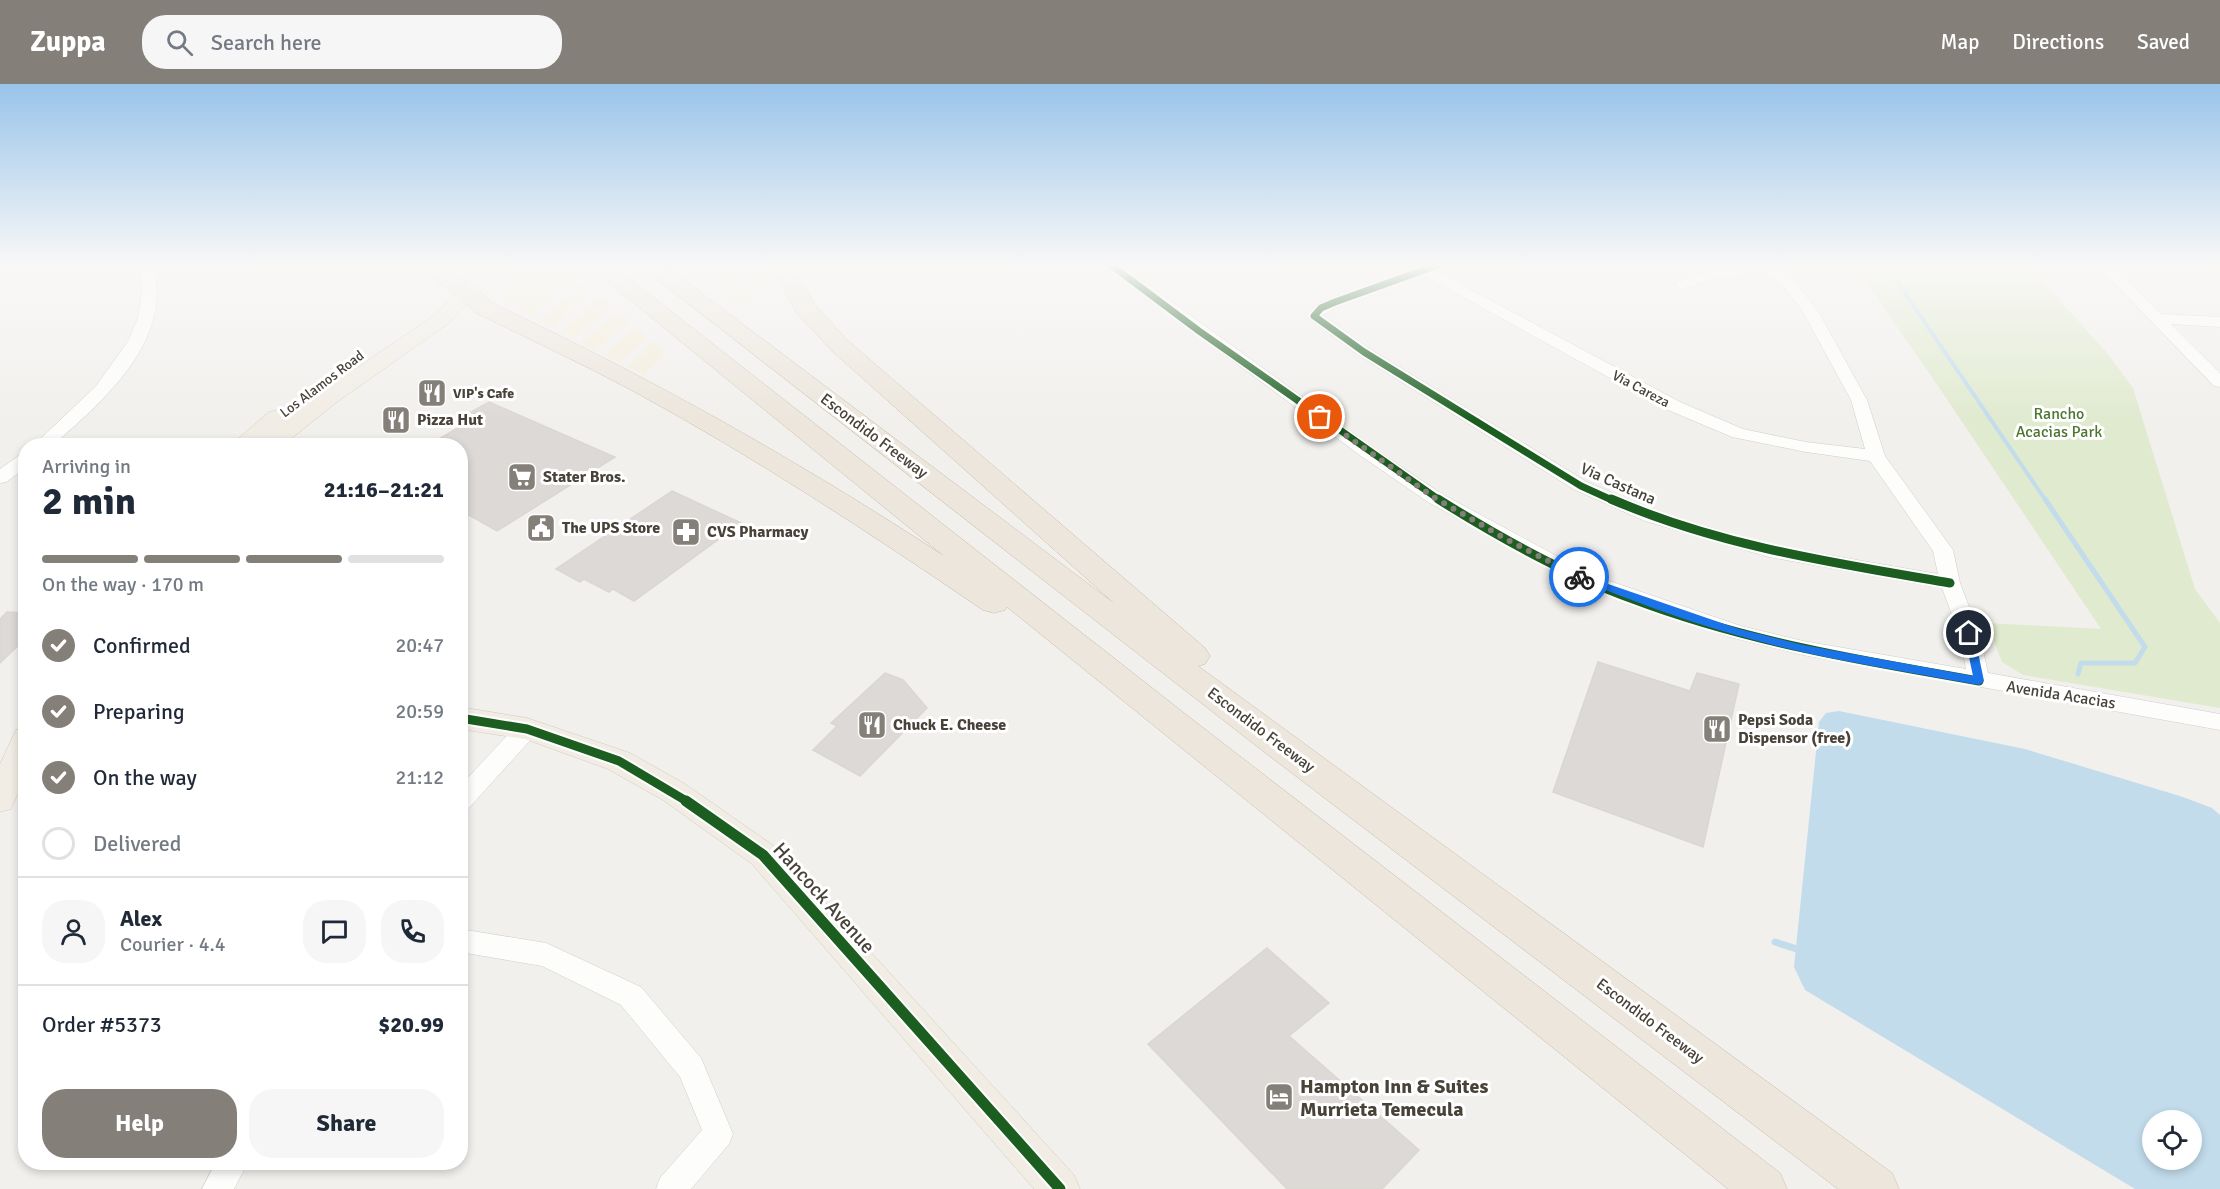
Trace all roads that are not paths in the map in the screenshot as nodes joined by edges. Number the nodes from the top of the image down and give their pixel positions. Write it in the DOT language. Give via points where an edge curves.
graph roads {
  1 [pos="145,317"];
  2 [pos="414,317"];
  3 [pos="444,317"];
  4 [pos="501,317"];
  5 [pos="663,317"];
  6 [pos="718,317"];
  7 [pos="813,317"];
  8 [pos="1183,317"];
  9 [pos="1315,317"];
  10 [pos="1512,317"];
  11 [pos="1813,317"];
  12 [pos="2155,318"];
  13 [pos="2220,322"];
  14 [pos="2220,382"];
  15 [pos="286,410"];
  16 [pos="49,438"];
  17 [pos="251,438"];
  18 [pos="264,438"];
  19 [pos="277,438"];
  20 [pos="1876,456"];
  21 [pos="18,465"];
  22 [pos="0,478"];
  23 [pos="1950,583"];
  24 [pos="1979,681"];
  25 [pos="468,719"];
  26 [pos="2220,722"];
  27 [pos="527,729"];
  28 [pos="1181,729"];
  29 [pos="1275,742"];
  30 [pos="18,750"];
  31 [pos="468,793"];
  32 [pos="0,800"];
  33 [pos="468,941"];
  34 [pos="228,1170"];
  35 [pos="217,1189"];
  36 [pos="672,1189"];
  37 [pos="1060,1189"];
  38 [pos="1764,1189"];
  39 [pos="1876,1189"];
  1 -- 16 [label="street" via="128,355 102,388"];
  2 -- 15 [label="main road, Los Alamos Road"];
  3 -- 19 [label="main road, Los Alamos Road"];
  4 -- 28 [label="highway" via="666,399 852,510"];
  5 -- 28 [label="highway"];
  6 -- 29 [label="highway, Escondido Freeway"];
  7 -- 29 [label="highway" via="839,345 1216,675"];
  8 -- 24 [label="street, Avenida Acacias" via="1435,498 1585,580 1737,632"];
  9 -- 23 [label="street, Via Castana" via="1364,352 1581,486 1652,517 1769,551"];
  10 -- 20 [label="street, Via Careza" via="1674,406 1738,433"];
  11 -- 20 [label="street" via="1859,400"];
  12 -- 13 [label="street"];
  12 -- 14 [label="street"];
  15 -- 17 [label="main road, Los Alamos Road"];
  15 -- 18 [label="main road" via="296,411"];
  20 -- 23 [label="street" via="1943,550"];
  21 -- 22 [label="street"];
  23 -- 24 [label="street" via="1969,633"];
  24 -- 26 [label="street, Avenida Acacias"];
  25 -- 27 [label="main road, Hancock Avenue"];
  27 -- 31 [label="street"];
  27 -- 37 [label="main road, Hancock Avenue" via="618,761 674,792 763,855"];
  28 -- 38 [label="highway"];
  29 -- 39 [label="highway, Escondido Freeway"];
  30 -- 32 [label="main road"];
  33 -- 36 [label="street" via="546,955 631,996 691,1068 718,1134"];
  34 -- 35 [label="street"];
}
